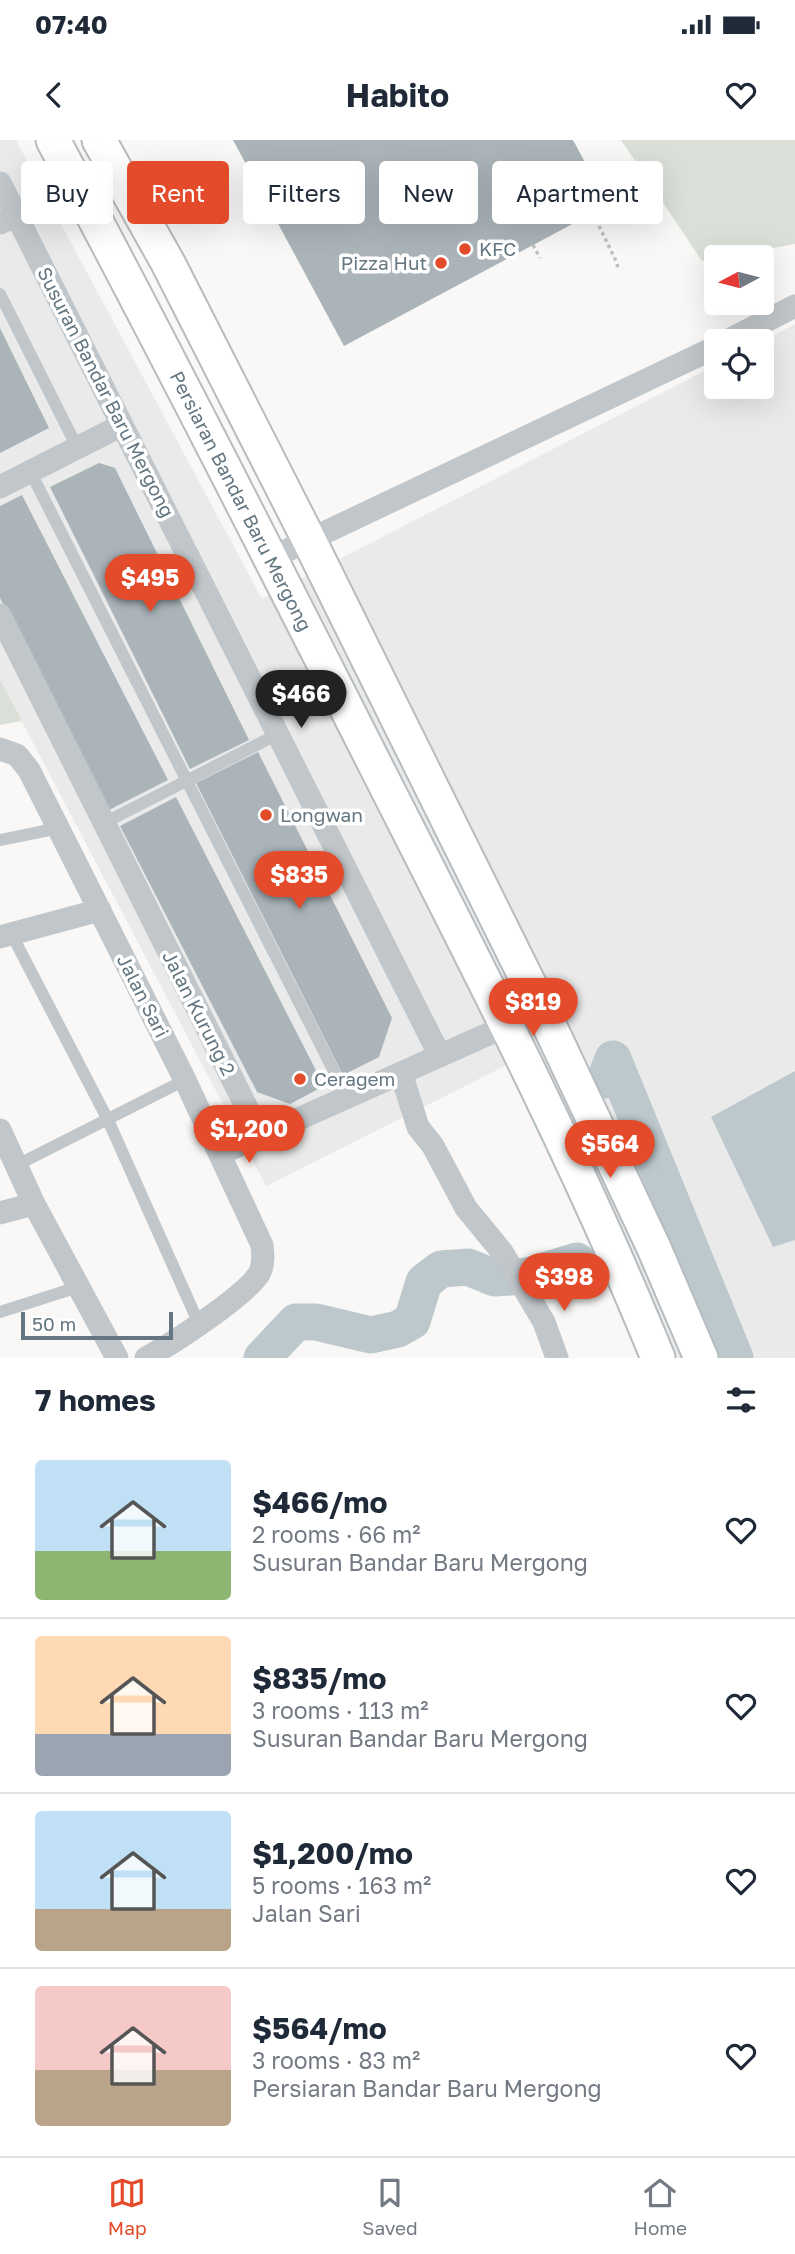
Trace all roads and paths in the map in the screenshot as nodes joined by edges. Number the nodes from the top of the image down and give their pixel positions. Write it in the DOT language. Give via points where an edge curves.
graph roads {
  1 [pos="53,140"];
  2 [pos="99,140"];
  3 [pos="64,161"];
  4 [pos="0,183"];
  5 [pos="8,219"];
  6 [pos="97,224"];
  7 [pos="598,226"];
  8 [pos="533,245"];
  9 [pos="540,258"];
  10 [pos="618,269"];
  11 [pos="0,294"];
  12 [pos="795,306"];
  13 [pos="750,329"];
  14 [pos="704,352"];
  15 [pos="122,425"];
  16 [pos="78,447"];
  17 [pos="30,471"];
  18 [pos="0,487"];
  19 [pos="309,540"];
  20 [pos="271,558"];
  21 [pos="0,615"];
  22 [pos="278,734"];
  23 [pos="0,750"];
  24 [pos="187,780"];
  25 [pos="104,823"];
  26 [pos="59,828"];
  27 [pos="0,839"];
  28 [pos="100,910"];
  29 [pos="6,936"];
  30 [pos="542,1010"];
  31 [pos="507,1026"];
  32 [pos="440,1056"];
  33 [pos="401,1073"];
  34 [pos="185,1080"];
  35 [pos="347,1097"];
  36 [pos="107,1120"];
  37 [pos="0,1130"];
  38 [pos="261,1136"];
  39 [pos="220,1154"];
  40 [pos="17,1165"];
  41 [pos="34,1204"];
  42 [pos="0,1213"];
  43 [pos="78,1287"];
  44 [pos="0,1311"];
  45 [pos="199,1324"];
  46 [pos="117,1358"];
  47 [pos="146,1358"];
  48 [pos="556,1358"];
  49 [pos="658,1358"];
  50 [pos="701,1358"];
  1 -- 3 [label="street, Persiaran Bandar Baru Mergong"];
  2 -- 19 [label="street" via="168,263"];
  4 -- 5 [label="street, Susuran Bandar Baru Mergong"];
  5 -- 15 [label="street, Susuran Bandar Baru Mergong"];
  6 -- 20 [label="street, Persiaran Bandar Baru Mergong"];
  7 -- 10 [label="path"];
  8 -- 9 [label="path"];
  11 -- 16 [label="lane"];
  12 -- 13 [label="street"];
  14 -- 19 [label="street"];
  15 -- 16 [label="street"];
  15 -- 22 [label="street, Susuran Bandar Baru Mergong"];
  16 -- 17 [label="street"];
  17 -- 18 [label="street"];
  17 -- 24 [label="lane"];
  19 -- 20 [label="street"];
  19 -- 30 [label="street"];
  20 -- 31 [label="street, Persiaran Bandar Baru Mergong"];
  21 -- 25 [label="street, Jalan Kurung 2"];
  22 -- 24 [label="lane"];
  22 -- 32 [label="street, Susuran Bandar Baru Mergong"];
  23 -- 26 [label="street, Jalan Sari" via="17,755 29,770"];
  24 -- 25 [label="lane"];
  24 -- 35 [label="lane"];
  25 -- 38 [label="street, Jalan Kurung 2"];
  26 -- 27 [label="lane"];
  26 -- 28 [label="street, Jalan Sari"];
  28 -- 29 [label="street"];
  28 -- 34 [label="street, Jalan Sari"];
  29 -- 36 [label="lane"];
  30 -- 31 [label="street"];
  30 -- 50 [label="street"];
  31 -- 32 [label="street"];
  31 -- 49 [label="street, Persiaran Bandar Baru Mergong" via="619,1262"];
  32 -- 33 [label="street"];
  33 -- 35 [label="street"];
  33 -- 48 [label="street" via="418,1127 466,1208 502,1252 525,1290 544,1322"];
  34 -- 36 [label="lane"];
  34 -- 39 [label="street, Jalan Sari"];
  35 -- 38 [label="street"];
  36 -- 40 [label="lane"];
  36 -- 45 [label="lane"];
  37 -- 40 [label="street"];
  38 -- 39 [label="street"];
  39 -- 45 [label="street, Jalan Sari" via="262,1245 264,1260 259,1274"];
  40 -- 41 [label="street"];
  41 -- 42 [label="street"];
  41 -- 43 [label="street"];
  43 -- 44 [label="lane"];
  43 -- 46 [label="street"];
  45 -- 47 [label="street"];
}
